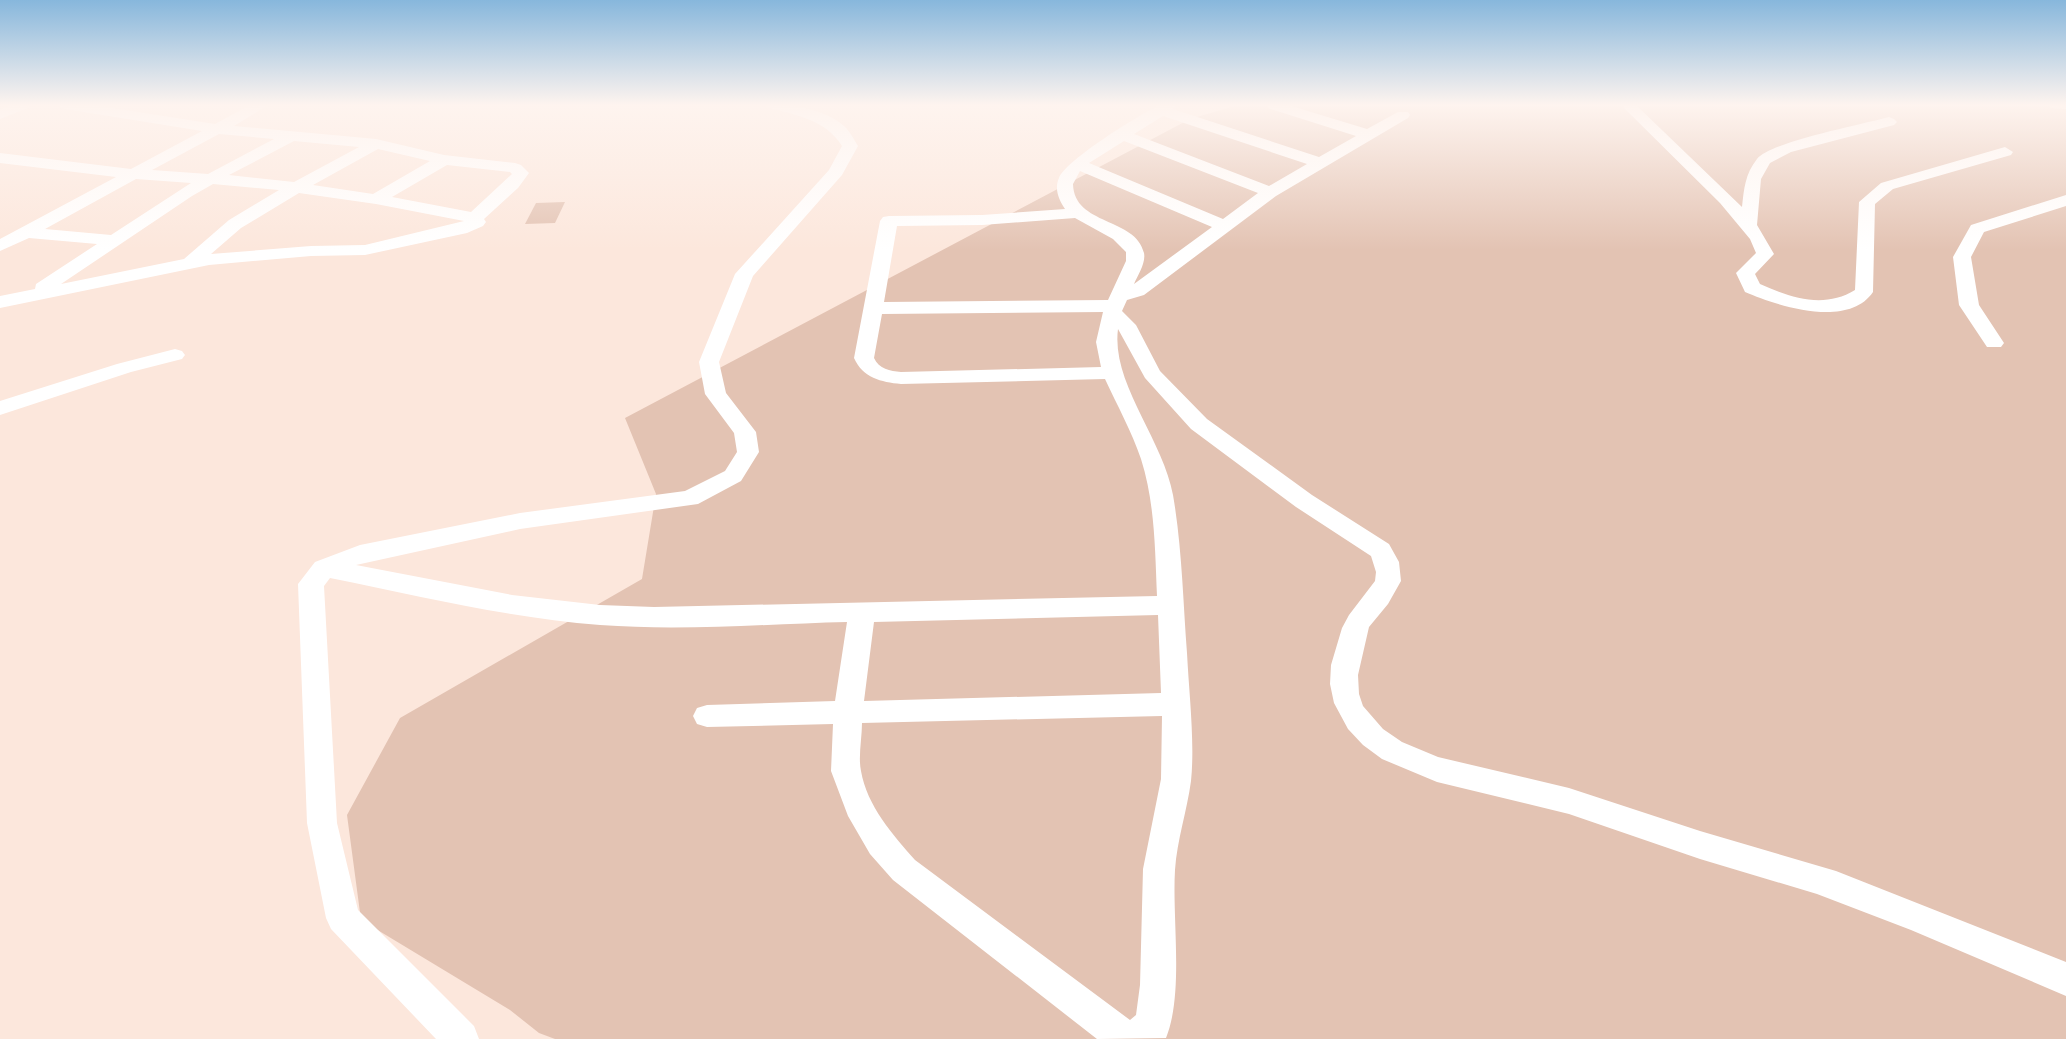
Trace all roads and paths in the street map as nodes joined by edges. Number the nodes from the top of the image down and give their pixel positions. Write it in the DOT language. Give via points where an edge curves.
graph roads {
  1 [pos="173,153"];
  2 [pos="259,153"];
  3 [pos="358,153"];
  4 [pos="416,153"];
  5 [pos="845,153"];
  6 [pos="1093,153"];
  7 [pos="1170,153"];
  8 [pos="1293,153"];
  9 [pos="1337,153"];
  10 [pos="1677,153"];
  11 [pos="1776,153"];
  12 [pos="2000,153"];
  13 [pos="0,158"];
  14 [pos="444,160"];
  15 [pos="27,163"];
  16 [pos="1320,163"];
  17 [pos="1077,164"];
  18 [pos="136,174"];
  19 [pos="0,176"];
  20 [pos="215,178"];
  21 [pos="294,187"];
  22 [pos="1270,192"];
  23 [pos="376,200"];
  24 [pos="2066,200"];
  25 [pos="1077,213"];
  26 [pos="475,218"];
  27 [pos="1224,226"];
  28 [pos="1748,226"];
  29 [pos="25,232"];
  30 [pos="113,240"];
  31 [pos="0,246"];
  32 [pos="190,263"];
  33 [pos="31,296"];
  34 [pos="0,302"];
  35 [pos="1115,305"];
  36 [pos="872,308"];
  37 [pos="1994,343"];
  38 [pos="175,355"];
  39 [pos="1112,373"];
  40 [pos="0,408"];
  41 [pos="324,568"];
  42 [pos="1170,604"];
  43 [pos="862,612"];
  44 [pos="1176,704"];
  45 [pos="848,711"];
  46 [pos="707,716"];
  47 [pos="2066,979"];
  48 [pos="461,1039"];
  49 [pos="1126,1039"];
  50 [pos="1134,1039"];
  1 -- 18 [label="street"];
  2 -- 20 [label="street"];
  3 -- 21 [label="street"];
  4 -- 14 [label="street"];
  5 -- 41 [label="street" via="836,172 744,274 709,362 716,394 745,432 748,452 734,477 690,498 520,521 360,554"];
  6 -- 17 [label="street"];
  7 -- 22 [label="street"];
  8 -- 16 [label="street"];
  9 -- 16 [label="street"];
  10 -- 28 [label="street" via="1723,195"];
  11 -- 28 [label="street" via="1764,160 1752,178"];
  12 -- 28 [label="street" via="1887,186 1867,202 1864,292 1852,302 1817,306 1783,302 1752,288 1745,273 1765,254"];
  13 -- 15 [label="street"];
  14 -- 23 [label="street"];
  14 -- 26 [label="street" via="515,168 521,173"];
  15 -- 18 [label="street"];
  15 -- 19 [label="street"];
  16 -- 22 [label="street"];
  17 -- 25 [label="street" via="1065,184 1068,201"];
  17 -- 27 [label="street"];
  18 -- 20 [label="street"];
  18 -- 29 [label="street"];
  20 -- 21 [label="street"];
  20 -- 30 [label="street" via="186,192"];
  21 -- 23 [label="street"];
  21 -- 32 [label="street" via="236,224"];
  22 -- 27 [label="street"];
  23 -- 26 [label="street"];
  24 -- 37 [label="street" via="1977,229 1962,257 1969,305"];
  25 -- 35 [label="street" via="1123,238 1135,252 1135,261"];
  25 -- 36 [label="street" via="889,221"];
  26 -- 32 [label="street" via="477,222 471,227 365,250 247,255"];
  27 -- 35 [label="street"];
  29 -- 30 [label="street"];
  29 -- 31 [label="street"];
  30 -- 33 [label="street"];
  32 -- 33 [label="street"];
  33 -- 34 [label="street"];
  35 -- 36 [label="street"];
  35 -- 39 [label="street" via="1106,342"];
  35 -- 47 [label="street" via="1117,316 1126,325 1152,374 1199,424 1304,501 1380,550 1388,561 1385,591 1356,625 1342,677 1355,718 1374,740 1443,770 1572,800 1681,839 1835,885"];
  36 -- 39 [label="street" via="864,358 868,366 881,374 901,378"];
  38 -- 40 [label="street"];
  39 -- 42 [label="street" via="1157,475 1167,539"];
  41 -- 43 [label="street" via="512,605 600,615 708,618"];
  41 -- 48 [label="street" via="311,584 322,823 343,918"];
  42 -- 43 [label="street"];
  42 -- 44 [label="street"];
  43 -- 45 [label="street"];
  44 -- 45 [label="street"];
  44 -- 50 [label="street" via="1176,778 1159,869 1153,1025"];
  45 -- 46 [label="street"];
  45 -- 49 [label="street" via="846,771 863,816 881,844 904,870"];
}
